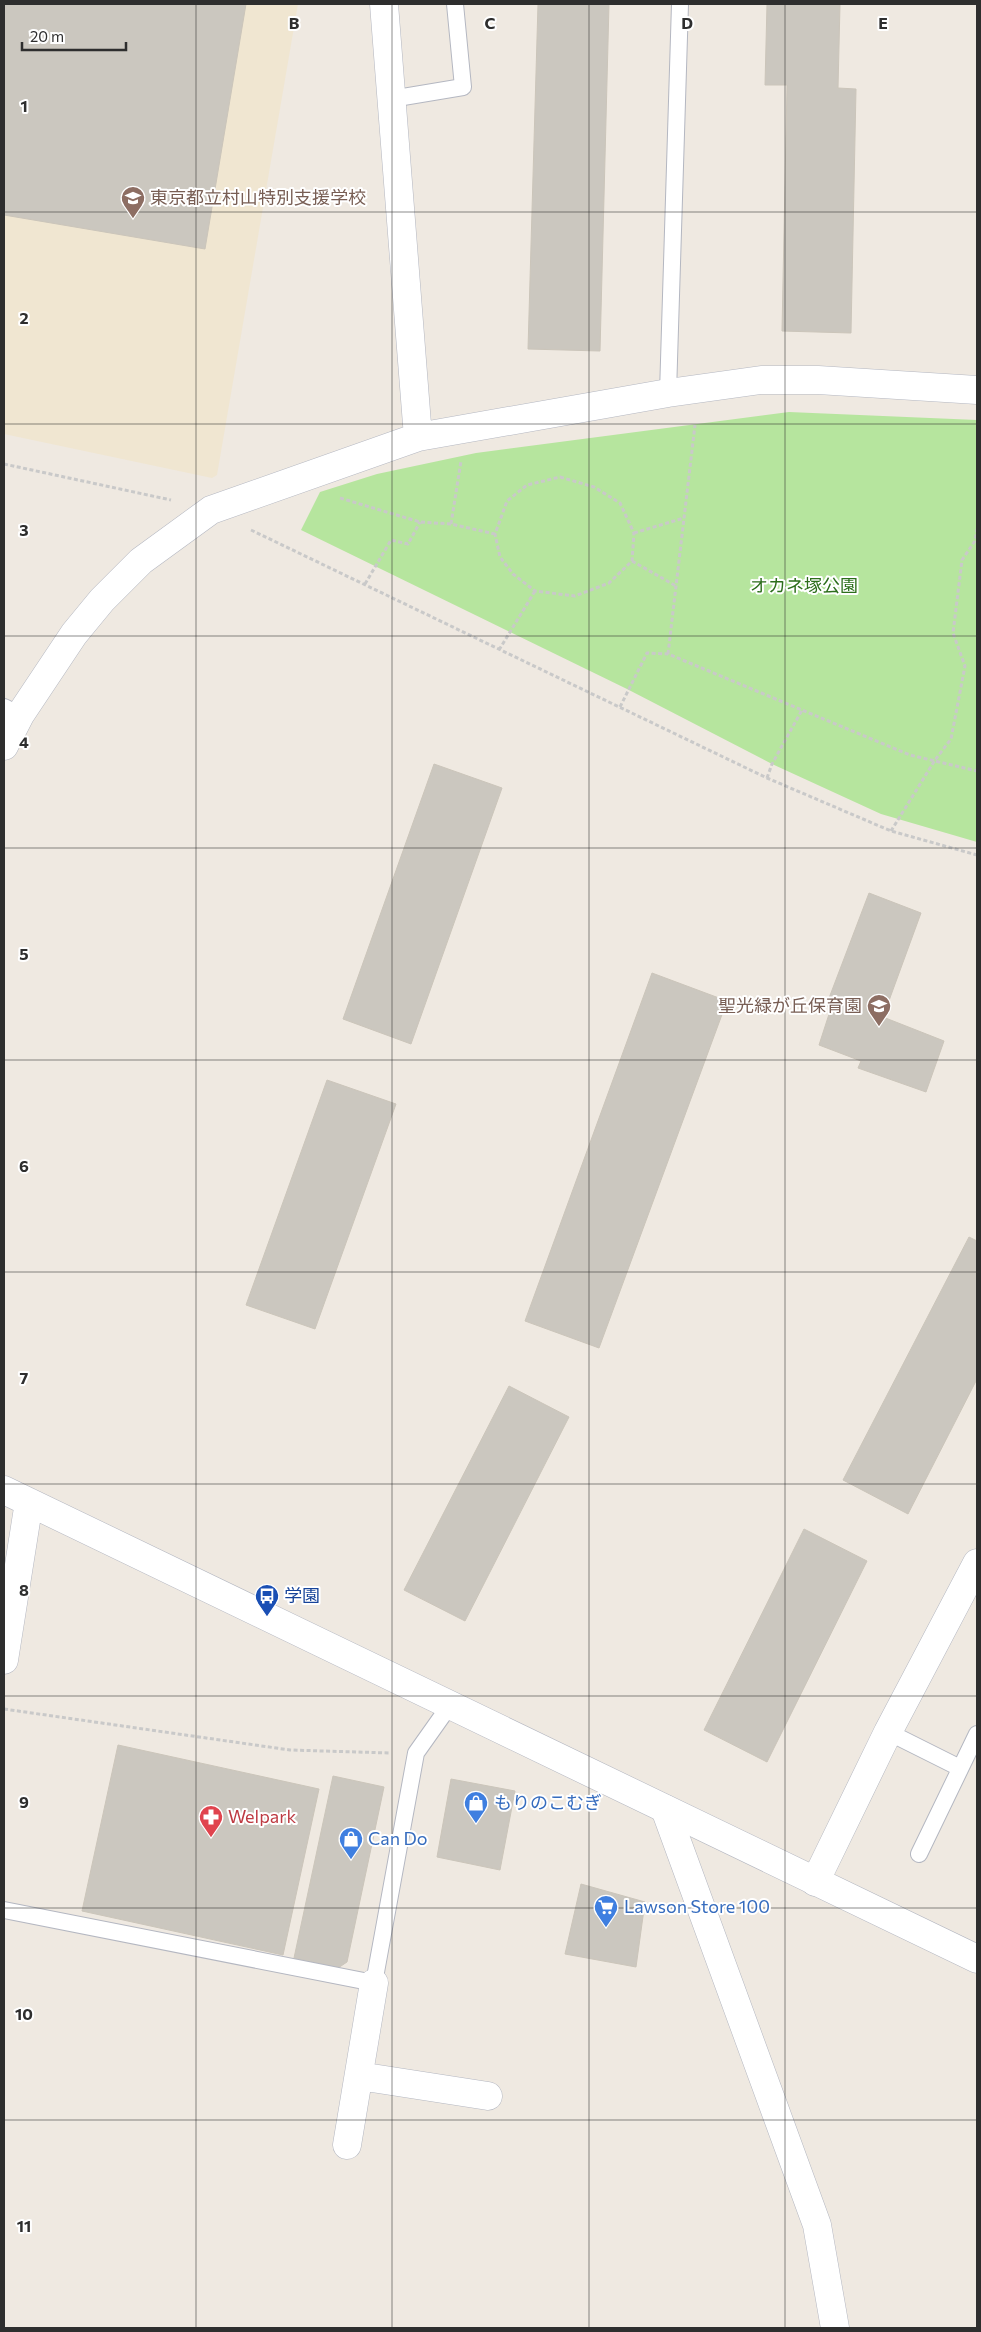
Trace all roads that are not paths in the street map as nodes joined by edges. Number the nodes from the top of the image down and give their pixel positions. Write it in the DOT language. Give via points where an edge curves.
graph roads {
  1 [pos="384,4"];
  2 [pos="455,4"];
  3 [pos="680,4"];
  4 [pos="391,99"];
  5 [pos="977,390"];
  6 [pos="668,393"];
  7 [pos="418,437"];
  8 [pos="12,711"];
  9 [pos="4,746"];
  10 [pos="4,1490"];
  11 [pos="29,1502"];
  12 [pos="977,1564"];
  13 [pos="4,1660"];
  14 [pos="450,1705"];
  15 [pos="888,1732"];
  16 [pos="977,1734"];
  17 [pos="960,1768"];
  18 [pos="665,1809"];
  19 [pos="919,1854"];
  20 [pos="815,1882"];
  21 [pos="4,1910"];
  22 [pos="977,1959"];
  23 [pos="374,1983"];
  24 [pos="359,2076"];
  25 [pos="488,2096"];
  26 [pos="347,2145"];
  27 [pos="835,2328"];
  1 -- 4 [label="street"];
  2 -- 4 [label="lane" via="463,87"];
  3 -- 6 [label="lane"];
  4 -- 7 [label="street"];
  5 -- 6 [label="street" via="818,380 761,380"];
  6 -- 7 [label="street"];
  7 -- 8 [label="street" via="211,510 141,561 102,600"];
  8 -- 9 [label="street"];
  10 -- 11 [label="street"];
  11 -- 13 [label="street"];
  11 -- 14 [label="street"];
  12 -- 15 [label="street"];
  14 -- 18 [label="street"];
  14 -- 23 [label="lane" via="416,1754"];
  15 -- 17 [label="lane"];
  15 -- 20 [label="street"];
  16 -- 17 [label="lane"];
  17 -- 19 [label="lane"];
  18 -- 20 [label="street"];
  18 -- 27 [label="street" via="817,2225"];
  20 -- 22 [label="street"];
  21 -- 23 [label="lane"];
  23 -- 24 [label="street"];
  24 -- 25 [label="street"];
  24 -- 26 [label="street"];
}
